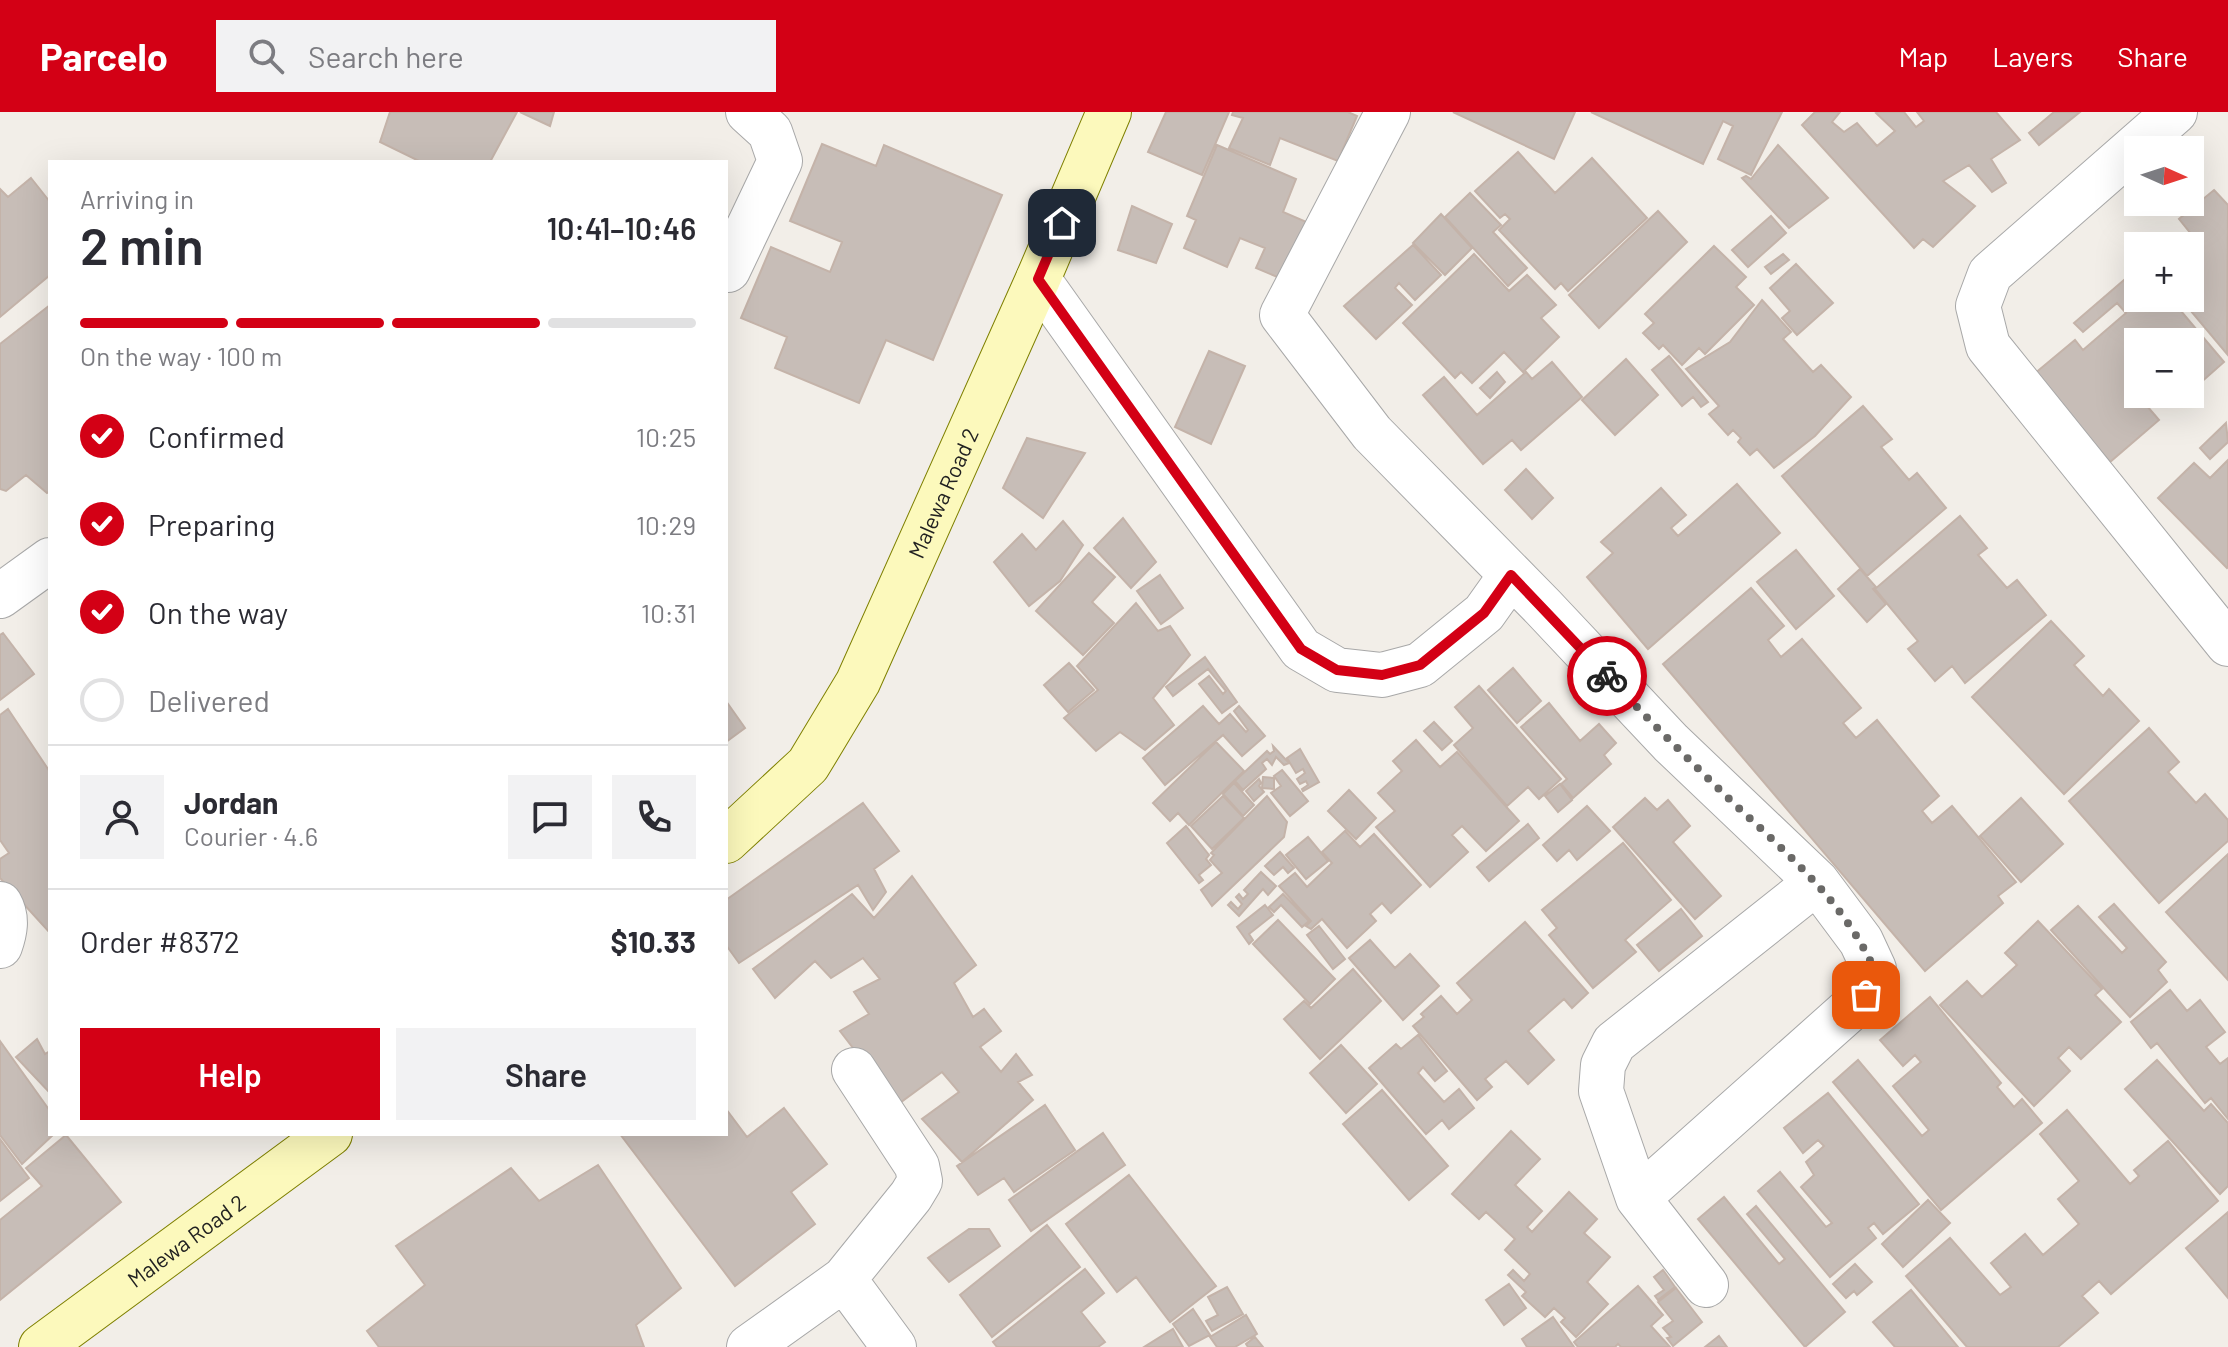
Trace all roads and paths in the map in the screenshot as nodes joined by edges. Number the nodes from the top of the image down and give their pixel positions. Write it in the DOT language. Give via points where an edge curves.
graph roads {
  1 [pos="748,112"];
  2 [pos="1109,112"];
  3 [pos="1388,112"];
  4 [pos="2175,112"];
  5 [pos="728,270"];
  6 [pos="1038,279"];
  7 [pos="1511,575"];
  8 [pos="2228,644"];
  9 [pos="728,839"];
  10 [pos="1817,882"];
  11 [pos="0,904"];
  12 [pos="0,946"];
  13 [pos="854,1070"];
  14 [pos="327,1136"];
  15 [pos="1638,1198"];
  16 [pos="844,1279"];
  17 [pos="1706,1285"];
  18 [pos="41,1347"];
  19 [pos="749,1347"];
  20 [pos="894,1347"];
  1 -- 5 [label="street" via="770,132 780,161"];
  2 -- 6 [label="main road, Malewa Road 2"];
  3 -- 7 [label="street" via="1282,315 1372,433"];
  4 -- 8 [label="street" via="1990,274 1978,306 1988,346"];
  6 -- 7 [label="street" via="1301,649 1337,670 1382,675 1420,665 1484,613"];
  6 -- 9 [label="main road, Malewa Road 2" via="858,682 808,765"];
  7 -- 10 [label="street" via="1671,743"];
  10 -- 15 [label="street" via="1614,1043 1603,1065 1601,1091"];
  10 -- 15 [label="street" via="1861,941 1874,969 1866,995"];
  11 -- 12 [label="street" via="6,929"];
  13 -- 16 [label="street" via="917,1166 920,1181"];
  14 -- 18 [label="main road, Malewa Road 2"];
  15 -- 17 [label="street"];
  16 -- 19 [label="street"];
  16 -- 20 [label="street"];
}
